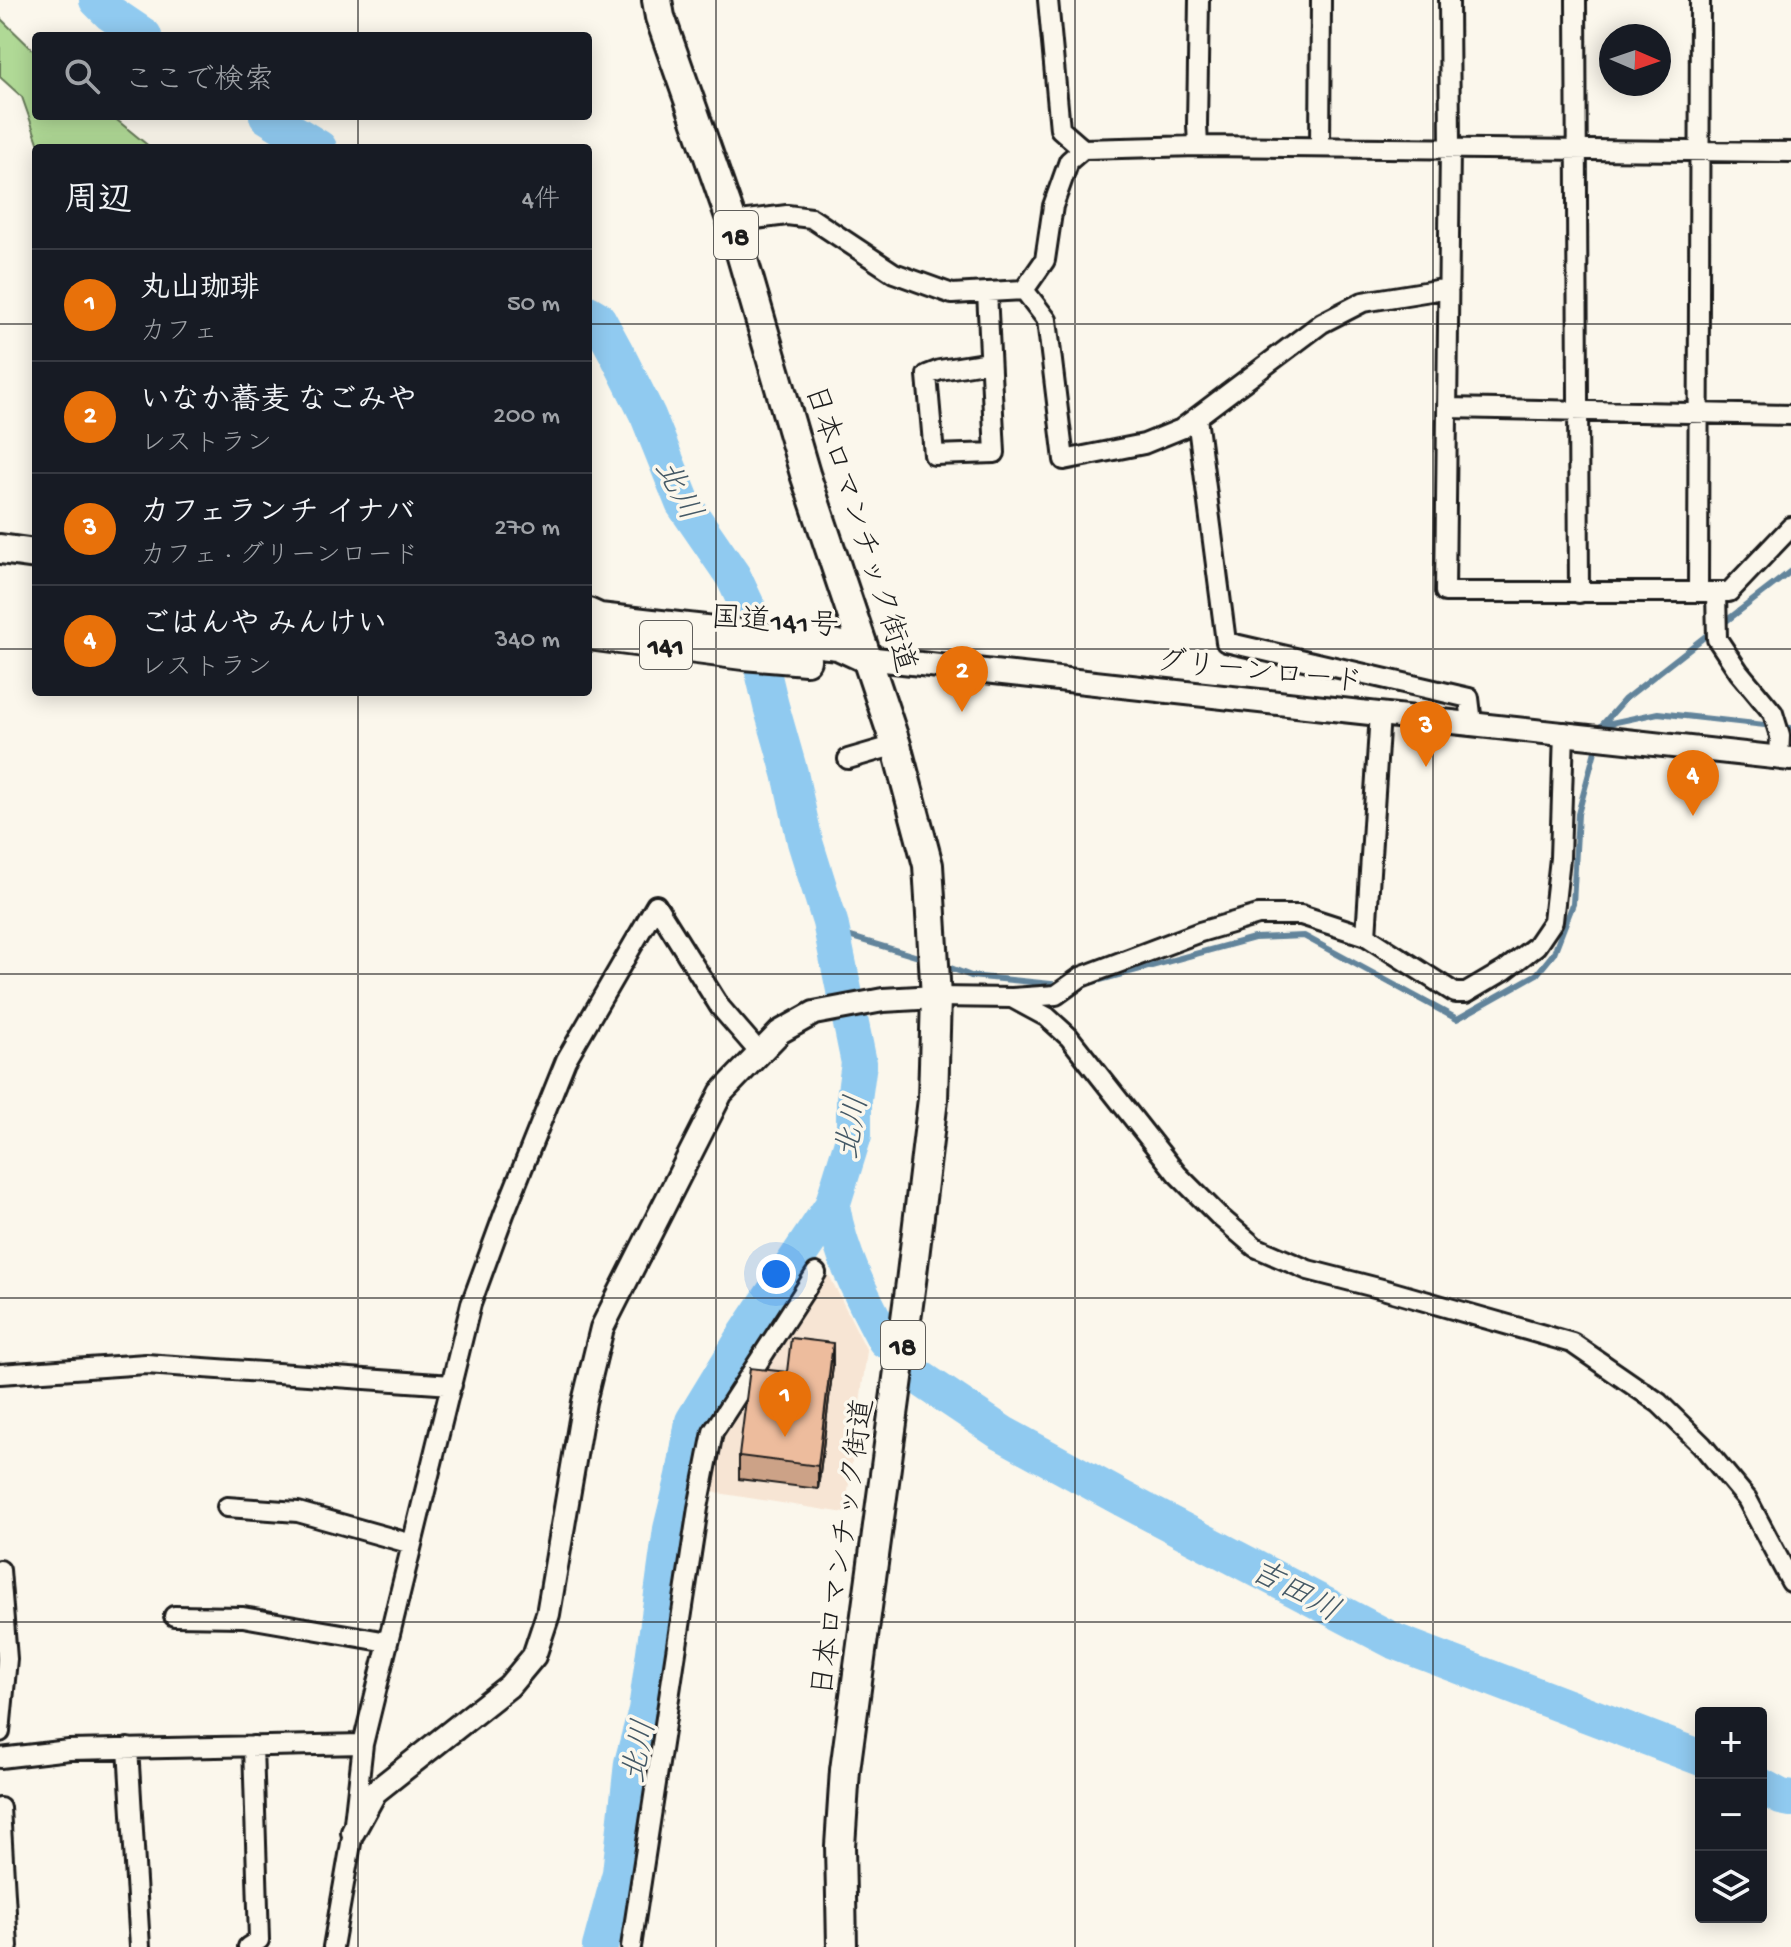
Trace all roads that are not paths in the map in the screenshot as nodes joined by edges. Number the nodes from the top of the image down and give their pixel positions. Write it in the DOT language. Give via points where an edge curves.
graph roads {
  1 [pos="657,0"];
  2 [pos="1048,0"];
  3 [pos="1199,0"];
  4 [pos="1321,0"];
  5 [pos="1449,0"];
  6 [pos="1576,0"];
  7 [pos="1700,0"];
  8 [pos="1198,146"];
  9 [pos="1320,147"];
  10 [pos="1450,148"];
  11 [pos="1083,149"];
  12 [pos="1577,150"];
  13 [pos="1699,151"];
  14 [pos="1791,152"];
  15 [pos="732,222"];
  16 [pos="1449,288"];
  17 [pos="1024,290"];
  18 [pos="987,292"];
  19 [pos="990,362"];
  20 [pos="1447,408"];
  21 [pos="1578,411"];
  22 [pos="1699,413"];
  23 [pos="1791,415"];
  24 [pos="1197,418"];
  25 [pos="1791,527"];
  26 [pos="0,549"];
  27 [pos="32,553"];
  28 [pos="1707,592"];
  29 [pos="1579,593"];
  30 [pos="592,615"];
  31 [pos="592,635"];
  32 [pos="740,644"];
  33 [pos="866,658"];
  34 [pos="1380,713"];
  35 [pos="1472,723"];
  36 [pos="1564,732"];
  37 [pos="896,745"];
  38 [pos="1785,758"];
  39 [pos="848,759"];
  40 [pos="1366,936"];
  41 [pos="936,997"];
  42 [pos="1012,998"];
  43 [pos="759,1052"];
  44 [pos="816,1273"];
  45 [pos="0,1374"];
  46 [pos="452,1385"];
  47 [pos="227,1507"];
  48 [pos="412,1544"];
  49 [pos="0,1570"];
  50 [pos="1791,1582"];
  51 [pos="174,1616"];
  52 [pos="388,1642"];
  53 [pos="0,1732"];
  54 [pos="363,1744"];
  55 [pos="253,1746"];
  56 [pos="128,1748"];
  57 [pos="0,1758"];
  58 [pos="0,1808"];
  59 [pos="353,1832"];
  60 [pos="8,1947"];
  61 [pos="140,1947"];
  62 [pos="248,1947"];
  63 [pos="333,1947"];
  64 [pos="631,1947"];
  65 [pos="842,1947"];
  1 -- 15 [label="highway, 日本ロマンチック街道 / 18"];
  2 -- 11 [label="street" via="1060,129"];
  3 -- 8 [label="street"];
  4 -- 9 [label="street"];
  5 -- 10 [label="street"];
  6 -- 12 [label="street"];
  7 -- 13 [label="street"];
  8 -- 9 [label="street"];
  8 -- 11 [label="street"];
  9 -- 10 [label="street"];
  10 -- 12 [label="street"];
  10 -- 16 [label="street"];
  11 -- 17 [label="street" via="1069,161 1053,206 1045,260"];
  12 -- 13 [label="street"];
  12 -- 21 [label="street"];
  13 -- 14 [label="street"];
  13 -- 22 [label="street"];
  15 -- 18 [label="street" via="787,215 811,218 894,273 952,294"];
  15 -- 33 [label="highway, 日本ロマンチック街道 / 18" via="805,474"];
  16 -- 20 [label="street"];
  16 -- 24 [label="street" via="1363,302 1322,323"];
  17 -- 18 [label="street"];
  17 -- 24 [label="street" via="1047,320 1064,460 1144,444"];
  18 -- 19 [label="street"];
  19 -- 19 [label="street" via="995,453 934,455 927,375"];
  20 -- 21 [label="street"];
  20 -- 29 [label="street" via="1445,592"];
  21 -- 22 [label="street"];
  21 -- 29 [label="street"];
  22 -- 23 [label="street"];
  22 -- 28 [label="street"];
  24 -- 35 [label="street" via="1226,642 1469,698"];
  25 -- 28 [label="street" via="1729,592"];
  26 -- 27 [label="highway"];
  28 -- 29 [label="street"];
  28 -- 38 [label="street" via="1717,639 1773,713"];
  30 -- 32 [label="highway, 国道141号 / 141"];
  31 -- 32 [label="highway, 国道141号 / 141"];
  32 -- 33 [label="highway, 国道141号 / 141" via="798,650 838,645"];
  33 -- 34 [label="street, グリーンロード"];
  33 -- 37 [label="highway, 日本ロマンチック街道 / 18"];
  34 -- 35 [label="street, グリーンロード"];
  34 -- 40 [label="street"];
  35 -- 36 [label="street, グリーンロード"];
  36 -- 38 [label="street, グリーンロード"];
  36 -- 40 [label="street" via="1553,921 1536,946 1466,993 1455,993"];
  37 -- 39 [label="street"];
  37 -- 41 [label="highway, 日本ロマンチック街道 / 18" via="928,865"];
  40 -- 42 [label="street" via="1301,915 1258,915 1081,977 1056,995"];
  41 -- 42 [label="street"];
  41 -- 43 [label="street" via="814,1013 780,1032"];
  41 -- 65 [label="highway, 日本ロマンチック街道 / 18" via="925,1173 845,1770"];
  42 -- 50 [label="street" via="1047,1017 1069,1037 1177,1174 1255,1247 1308,1270 1572,1343 1659,1403 1747,1499"];
  43 -- 46 [label="street" via="720,1007 656,905 566,1060 471,1304"];
  43 -- 59 [label="street" via="721,1093 602,1328 548,1614 534,1656 509,1686 375,1792"];
  44 -- 64 [label="street" via="713,1432"];
  45 -- 46 [label="street" via="146,1364"];
  46 -- 48 [label="street"];
  47 -- 48 [label="street" via="298,1512"];
  48 -- 52 [label="street"];
  49 -- 53 [label="street" via="7,1659"];
  51 -- 52 [label="street" via="243,1617"];
  52 -- 54 [label="street"];
  54 -- 55 [label="street"];
  54 -- 59 [label="street"];
  55 -- 56 [label="street"];
  55 -- 62 [label="street" via="259,1940"];
  56 -- 57 [label="street"];
  56 -- 61 [label="street"];
  58 -- 60 [label="street"];
  59 -- 63 [label="street"];
}
